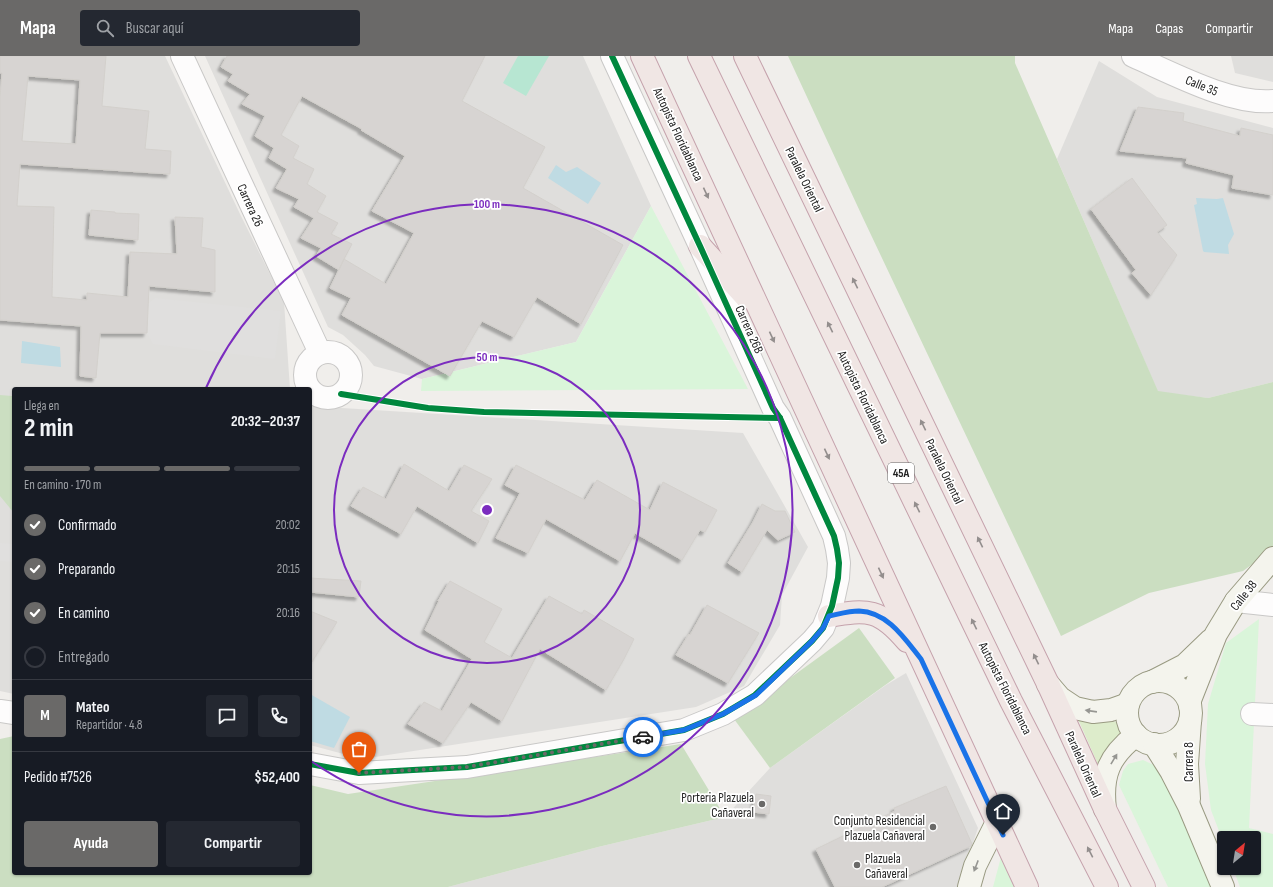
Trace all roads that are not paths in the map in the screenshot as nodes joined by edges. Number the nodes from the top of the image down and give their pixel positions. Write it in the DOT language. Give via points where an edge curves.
graph roads {
  1 [pos="182,56"];
  2 [pos="612,56"];
  3 [pos="642,56"];
  4 [pos="699,56"];
  5 [pos="745,56"];
  6 [pos="1134,56"];
  7 [pos="1273,101"];
  8 [pos="700,246"];
  9 [pos="762,314"];
  10 [pos="320,354"];
  11 [pos="1273,558"];
  12 [pos="1236,601"];
  13 [pos="1273,605"];
  14 [pos="829,616"];
  15 [pos="1216,634"];
  16 [pos="921,659"];
  17 [pos="1152,682"];
  18 [pos="1048,684"];
  19 [pos="1128,704"];
  20 [pos="0,710"];
  21 [pos="1190,712"];
  22 [pos="12,713"];
  23 [pos="1252,714"];
  24 [pos="1273,715"];
  25 [pos="1145,740"];
  26 [pos="312,764"];
  27 [pos="1189,806"];
  28 [pos="1105,809"];
  29 [pos="997,822"];
  30 [pos="969,887"];
  31 [pos="1027,887"];
  32 [pos="1107,887"];
  33 [pos="1144,887"];
  34 [pos="1223,887"];
  1 -- 10 [label="street, Carrera 26"];
  2 -- 8 [label="street, Carrera 26B"];
  3 -- 9 [label="highway, Autopista Floridablanca, one-way"];
  32 -- 4 [label="highway, Autopista Floridablanca / 45A, one-way" via="1011,701"];
  18 -- 5 [label="highway, Paralela Oriental, one-way"];
  6 -- 7 [label="street, Calle 35" via="1231,96"];
  8 -- 9 [label="highway"];
  8 -- 14 [label="street, Carrera 26B" via="834,536 839,571"];
  9 -- 16 [label="highway, Autopista Floridablanca, one-way"];
  11 -- 12 [label="main road, Calle 38"];
  12 -- 13 [label="street"];
  12 -- 15 [label="main road, Calle 38"];
  14 -- 16 [label="highway" via="859,611 876,615 889,622"];
  14 -- 26 [label="street, Carrera 26B" via="812,641 756,695 723,714 684,730 467,767 359,773"];
  15 -- 17 [label="main road, Calle 38" via="1185,665"];
  15 -- 21 [label="main road, Calle 38" via="1190,700"];
  16 -- 29 [label="highway, Autopista Floridablanca"];
  17 -- 19 [label="main road" via="1135,692"];
  17 -- 21 [label="main road" via="1173,684 1184,693"];
  19 -- 18 [label="main road, one-way" via="1111,710 1093,712 1075,708 1060,698"];
  18 -- 28 [label="highway, Paralela Oriental"];
  19 -- 25 [label="main road" via="1129,724"];
  20 -- 22 [label="street"];
  21 -- 25 [label="main road" via="1184,732 1173,742 1164,744"];
  21 -- 27 [label="main road, Carrera 8" via="1187,764"];
  23 -- 24 [label="street"];
  25 -- 27 [label="main road, Carrera 8" via="1171,772"];
  28 -- 25 [label="main road, one-way" via="1103,792 1110,765 1123,746"];
  27 -- 34 [label="main road, Carrera 8"];
  28 -- 33 [label="highway, Paralela Oriental"];
  29 -- 30 [label="main road, one-way" via="975,866"];
  29 -- 31 [label="highway, Autopista Floridablanca"];
}
